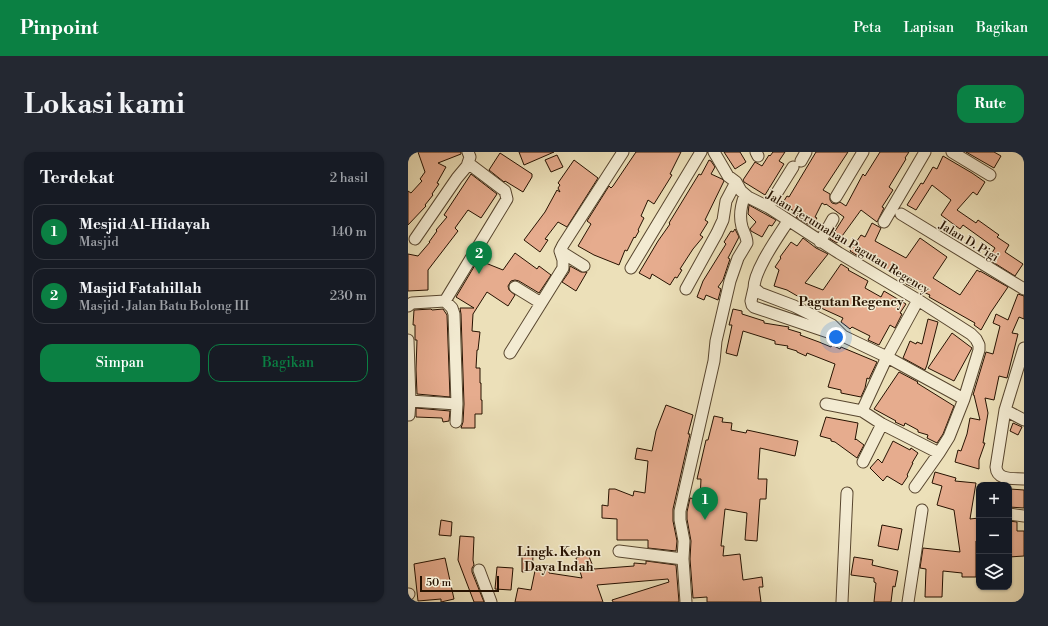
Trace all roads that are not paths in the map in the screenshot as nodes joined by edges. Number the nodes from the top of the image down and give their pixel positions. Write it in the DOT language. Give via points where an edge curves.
graph roads {
  1 [pos="622,152"];
  2 [pos="701,152"];
  3 [pos="714,152"];
  4 [pos="863,152"];
  5 [pos="925,152"];
  6 [pos="952,152"];
  7 [pos="468,158"];
  8 [pos="800,160"];
  9 [pos="990,175"];
  10 [pos="736,182"];
  11 [pos="745,195"];
  12 [pos="836,197"];
  13 [pos="768,207"];
  14 [pos="901,214"];
  15 [pos="833,219"];
  16 [pos="788,220"];
  17 [pos="884,222"];
  18 [pos="415,239"];
  19 [pos="820,242"];
  20 [pos="560,251"];
  21 [pos="584,266"];
  22 [pos="631,268"];
  23 [pos="515,287"];
  24 [pos="754,288"];
  25 [pos="686,289"];
  26 [pos="1024,289"];
  27 [pos="918,300"];
  28 [pos="445,301"];
  29 [pos="541,303"];
  30 [pos="408,306"];
  31 [pos="794,306"];
  32 [pos="789,318"];
  33 [pos="843,336"];
  34 [pos="408,340"];
  35 [pos="1024,348"];
  36 [pos="510,353"];
  37 [pos="887,357"];
  38 [pos="1022,362"];
  39 [pos="964,399"];
  40 [pos="410,401"];
  41 [pos="457,404"];
  42 [pos="826,404"];
  43 [pos="1006,410"];
  44 [pos="862,411"];
  45 [pos="409,415"];
  46 [pos="1024,420"];
  47 [pos="456,422"];
  48 [pos="882,424"];
  49 [pos="939,453"];
  50 [pos="863,462"];
  51 [pos="1024,480"];
  52 [pos="915,487"];
  53 [pos="847,493"];
  54 [pos="922,510"];
  55 [pos="1012,514"];
  56 [pos="1024,516"];
  57 [pos="619,551"];
  58 [pos="683,559"];
  59 [pos="479,570"];
  60 [pos="491,602"];
  61 [pos="686,602"];
  62 [pos="842,602"];
  63 [pos="908,602"];
  1 -- 20 [label="street"];
  2 -- 22 [label="street"];
  3 -- 10 [label="street, Jalan Perumahan Pagutan Regency" via="728,176"];
  4 -- 12 [label="street"];
  5 -- 17 [label="street"];
  6 -- 9 [label="street"];
  7 -- 18 [label="street"];
  7 -- 28 [label="street" via="505,191 507,199"];
  8 -- 13 [label="street"];
  10 -- 11 [label="street, Jalan Perumahan Pagutan Regency"];
  10 -- 25 [label="street" via="726,201 717,233"];
  11 -- 13 [label="street, Jalan Perumahan Pagutan Regency"];
  11 -- 58 [label="street" via="740,214 747,243 738,258 730,281 680,511 684,541"];
  13 -- 16 [label="street, Jalan Perumahan Pagutan Regency"];
  14 -- 26 [label="street, Jalan D. Pigi"];
  15 -- 19 [label="street"];
  16 -- 19 [label="street, Jalan Perumahan Pagutan Regency"];
  16 -- 24 [label="street" via="766,256"];
  19 -- 27 [label="street, Jalan Perumahan Pagutan Regency"];
  20 -- 21 [label="street"];
  20 -- 29 [label="street" via="564,260 563,268"];
  23 -- 29 [label="street"];
  24 -- 31 [label="street" via="760,293"];
  24 -- 32 [label="street" via="752,305"];
  27 -- 37 [label="street"];
  27 -- 39 [label="street, Jalan Perumahan Pagutan Regency" via="971,334 979,345"];
  28 -- 30 [label="street" via="412,303"];
  28 -- 41 [label="street" via="454,314"];
  29 -- 36 [label="street"];
  31 -- 32 [label="street"];
  31 -- 33 [label="street" via="832,325"];
  32 -- 33 [label="street"];
  33 -- 37 [label="street"];
  34 -- 40 [label="street"];
  35 -- 38 [label="street"];
  37 -- 39 [label="street"];
  37 -- 44 [label="street"];
  38 -- 43 [label="street"];
  39 -- 49 [label="street" via="949,437"];
  40 -- 41 [label="street"];
  40 -- 45 [label="street"];
  41 -- 47 [label="street"];
  42 -- 44 [label="street"];
  43 -- 46 [label="street"];
  43 -- 51 [label="street" via="996,470 1002,477"];
  44 -- 48 [label="street"];
  48 -- 49 [label="street"];
  48 -- 50 [label="street"];
  49 -- 52 [label="street"];
  53 -- 62 [label="street"];
  54 -- 63 [label="street"];
  55 -- 56 [label="street"];
  57 -- 58 [label="street"];
  58 -- 61 [label="street"];
  59 -- 60 [label="street"];
}
